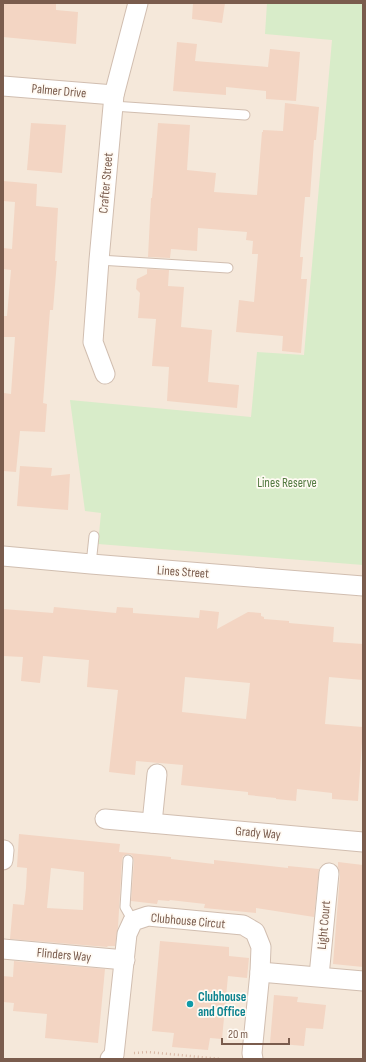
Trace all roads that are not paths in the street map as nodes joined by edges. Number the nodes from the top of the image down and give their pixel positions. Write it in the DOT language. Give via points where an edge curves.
graph roads {
  1 [pos="138,3"];
  2 [pos="3,86"];
  3 [pos="114,100"];
  4 [pos="245,115"];
  5 [pos="99,260"];
  6 [pos="228,268"];
  7 [pos="106,374"];
  8 [pos="94,536"];
  9 [pos="3,556"];
  10 [pos="92,564"];
  11 [pos="363,586"];
  12 [pos="157,774"];
  13 [pos="104,819"];
  14 [pos="152,824"];
  15 [pos="363,842"];
  16 [pos="128,860"];
  17 [pos="329,873"];
  18 [pos="134,921"];
  19 [pos="3,949"];
  20 [pos="125,960"];
  21 [pos="260,972"];
  22 [pos="319,976"];
  23 [pos="363,981"];
  24 [pos="112,1057"];
  25 [pos="253,1059"];
  1 -- 3 [label="street, Crafter Street"];
  2 -- 3 [label="street, Palmer Drive"];
  3 -- 4 [label="lane"];
  3 -- 5 [label="street, Crafter Street"];
  5 -- 6 [label="lane"];
  5 -- 7 [label="street, Crafter Street" via="93,342"];
  8 -- 10 [label="lane"];
  9 -- 10 [label="street, Lines Street"];
  10 -- 11 [label="street, Lines Street"];
  12 -- 14 [label="street"];
  13 -- 14 [label="street, Grady Way"];
  14 -- 15 [label="street, Grady Way"];
  16 -- 18 [label="lane" via="125,908"];
  17 -- 22 [label="street, Light Court"];
  18 -- 20 [label="street, Clubhouse Circut" via="127,934"];
  18 -- 21 [label="street, Clubhouse Circut" via="148,916 243,925 255,932 261,947"];
  19 -- 20 [label="street, Flinders Way"];
  20 -- 24 [label="street, Clubhouse Circut"];
  21 -- 22 [label="street"];
  21 -- 25 [label="street, Clubhouse Circut"];
  22 -- 23 [label="street"];
}
